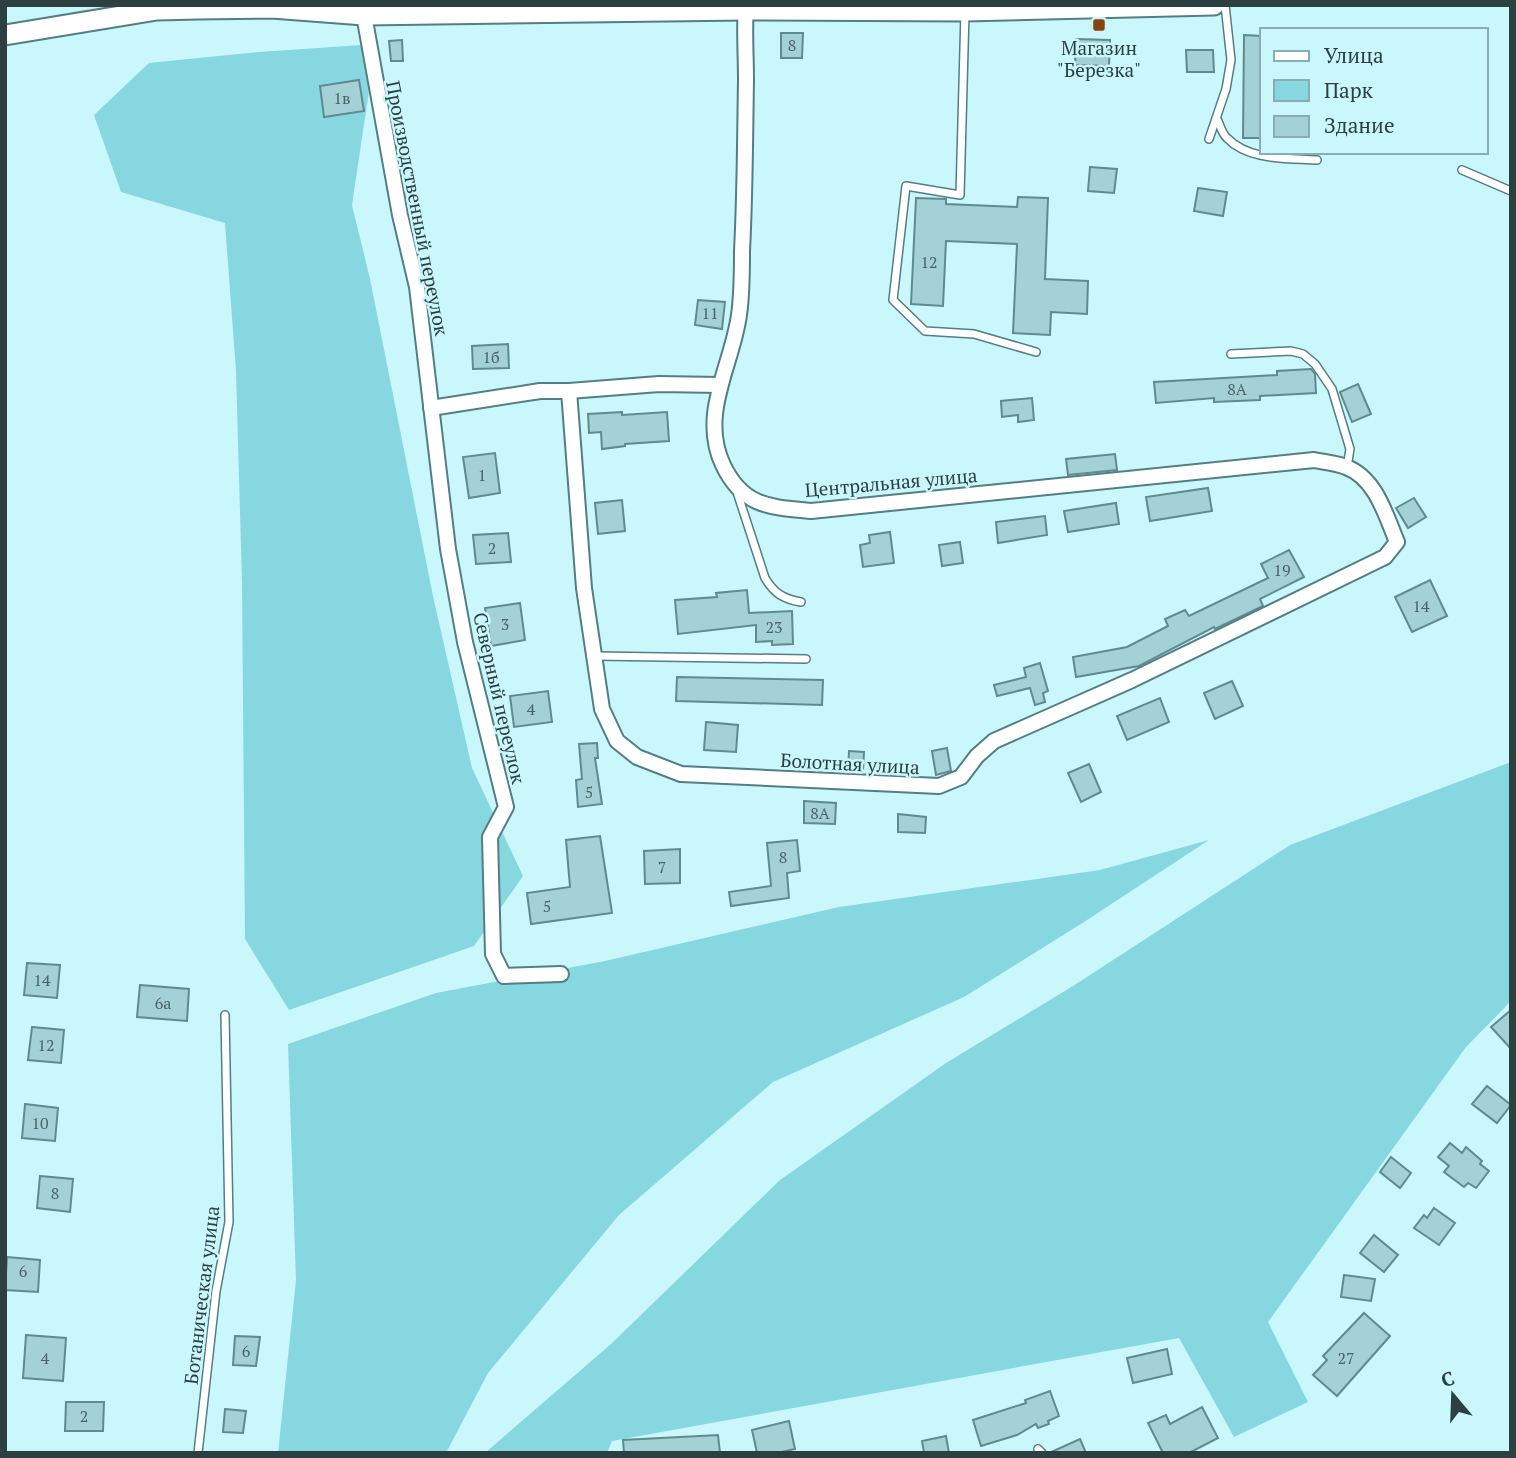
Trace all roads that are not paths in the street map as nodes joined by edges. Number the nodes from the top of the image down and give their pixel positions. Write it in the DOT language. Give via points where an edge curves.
graph roads {
  1 [pos="1214,5"];
  2 [pos="1224,5"];
  3 [pos="746,8"];
  4 [pos="558,9"];
  5 [pos="427,10"];
  6 [pos="965,11"];
  7 [pos="363,15"];
  8 [pos="5,35"];
  9 [pos="1217,119"];
  10 [pos="1209,139"];
  11 [pos="1317,160"];
  12 [pos="1462,170"];
  13 [pos="1511,191"];
  14 [pos="1036,352"];
  15 [pos="1231,354"];
  16 [pos="720,385"];
  17 [pos="569,391"];
  18 [pos="431,408"];
  19 [pos="1347,467"];
  20 [pos="734,485"];
  21 [pos="801,601"];
  22 [pos="594,656"];
  23 [pos="806,659"];
  24 [pos="561,974"];
  25 [pos="225,1016"];
  26 [pos="198,1453"];
  1 -- 6 [label="street"];
  2 -- 9 [label="lane" via="1231,60"];
  3 -- 4 [label="street"];
  3 -- 6 [label="street"];
  3 -- 16 [label="street" via="740,312"];
  4 -- 5 [label="street"];
  5 -- 7 [label="street"];
  6 -- 14 [label="lane" via="960,195 906,187 893,300 925,331 974,334"];
  7 -- 8 [label="street" via="272,8 157,10"];
  7 -- 18 [label="street, Производственный переулок" via="417,288"];
  9 -- 10 [label="lane"];
  9 -- 11 [label="lane" via="1226,138 1248,152"];
  12 -- 13 [label="lane"];
  15 -- 19 [label="lane" via="1291,351 1315,364 1332,389 1350,449"];
  16 -- 17 [label="street"];
  16 -- 20 [label="street" via="713,423 716,446"];
  17 -- 18 [label="street" via="540,391"];
  17 -- 22 [label="street, Болотная улица" via="584,588"];
  18 -- 24 [label="street, Северный переулок" via="465,642 506,807 490,837 493,954 504,976"];
  19 -- 20 [label="street, Центральная улица" via="1314,460 811,511 769,507 751,500"];
  19 -- 22 [label="street, Болотная улица" via="1378,497 1397,542 1385,557 1132,680 994,741 961,777 939,786 681,774 637,757 617,741 602,709"];
  20 -- 21 [label="lane" via="765,578 785,599"];
  22 -- 23 [label="lane"];
  25 -- 26 [label="lane, Ботаническая улица" via="229,1222 216,1291"];
}
